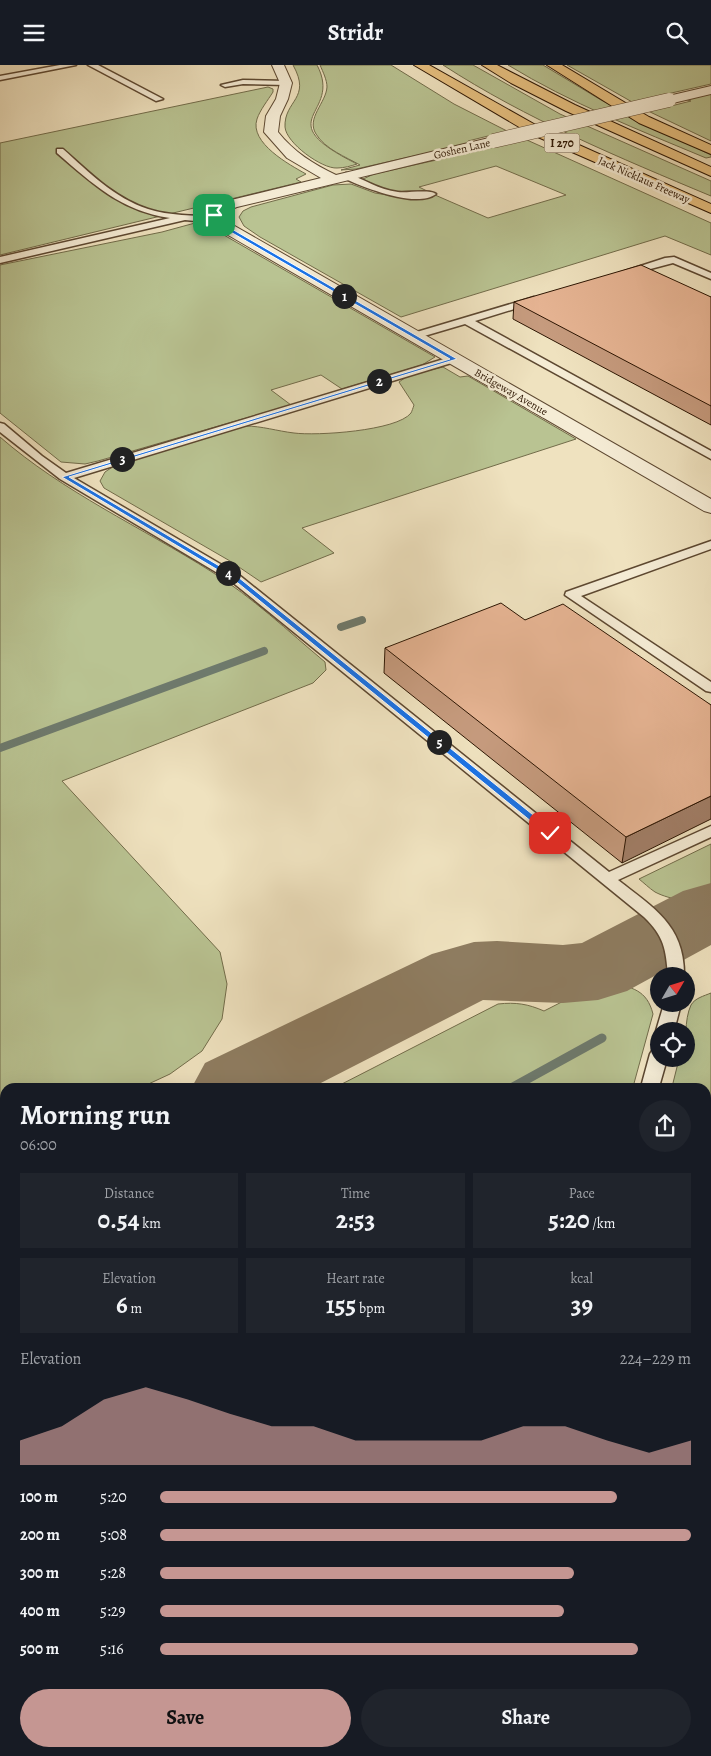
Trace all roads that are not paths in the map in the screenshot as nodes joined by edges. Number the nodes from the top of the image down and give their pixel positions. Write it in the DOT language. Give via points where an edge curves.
graph roads {
  1 [pos="29,65"];
  2 [pos="72,65"];
  3 [pos="92,65"];
  4 [pos="278,65"];
  5 [pos="420,65"];
  6 [pos="488,65"];
  7 [pos="553,65"];
  8 [pos="0,70"];
  9 [pos="0,78"];
  10 [pos="286,83"];
  11 [pos="225,85"];
  12 [pos="711,90"];
  13 [pos="159,99"];
  14 [pos="711,150"];
  15 [pos="60,151"];
  16 [pos="711,173"];
  17 [pos="340,178"];
  18 [pos="432,194"];
  19 [pos="711,209"];
  20 [pos="215,215"];
  21 [pos="187,217"];
  22 [pos="0,260"];
  23 [pos="613,276"];
  24 [pos="711,276"];
  25 [pos="548,295"];
  26 [pos="466,320"];
  27 [pos="414,336"];
  28 [pos="454,359"];
  29 [pos="0,426"];
  30 [pos="711,456"];
  31 [pos="64,477"];
  32 [pos="711,507"];
  33 [pos="711,545"];
  34 [pos="711,688"];
  35 [pos="711,831"];
  36 [pos="607,879"];
  37 [pos="676,967"];
  38 [pos="655,1067"];
  39 [pos="651,1083"];
  1 -- 8 [label="lane"];
  2 -- 9 [label="lane"];
  3 -- 13 [label="lane"];
  4 -- 10 [label="street"];
  5 -- 19 [label="highway, Jack Nicklaus Freeway / I 270" via="536,131"];
  6 -- 16 [label="highway, I 270" via="589,119"];
  7 -- 14 [label="highway" via="644,119"];
  10 -- 11 [label="lane"];
  10 -- 17 [label="street" via="282,99 272,116 271,132 283,149 304,166"];
  12 -- 17 [label="street, Goshen Lane, bridge"];
  15 -- 21 [label="lane" via="120,199 144,210"];
  17 -- 18 [label="lane" via="391,195"];
  17 -- 20 [label="street, Goshen Lane" via="232,203"];
  20 -- 21 [label="lane"];
  20 -- 27 [label="street, Bridgeway Avenue"];
  21 -- 22 [label="lane"];
  23 -- 24 [label="lane" via="668,260"];
  25 -- 26 [label="lane"];
  26 -- 27 [label="lane"];
  26 -- 30 [label="lane"];
  27 -- 28 [label="street, Bridgeway Avenue"];
  28 -- 31 [label="lane"];
  28 -- 32 [label="street, Bridgeway Avenue"];
  29 -- 31 [label="lane"];
  31 -- 36 [label="lane" via="235,578"];
  33 -- 34 [label="lane" via="571,595"];
  35 -- 36 [label="lane"];
  36 -- 37 [label="lane" via="667,933"];
  38 -- 39 [label="lane"];
}
